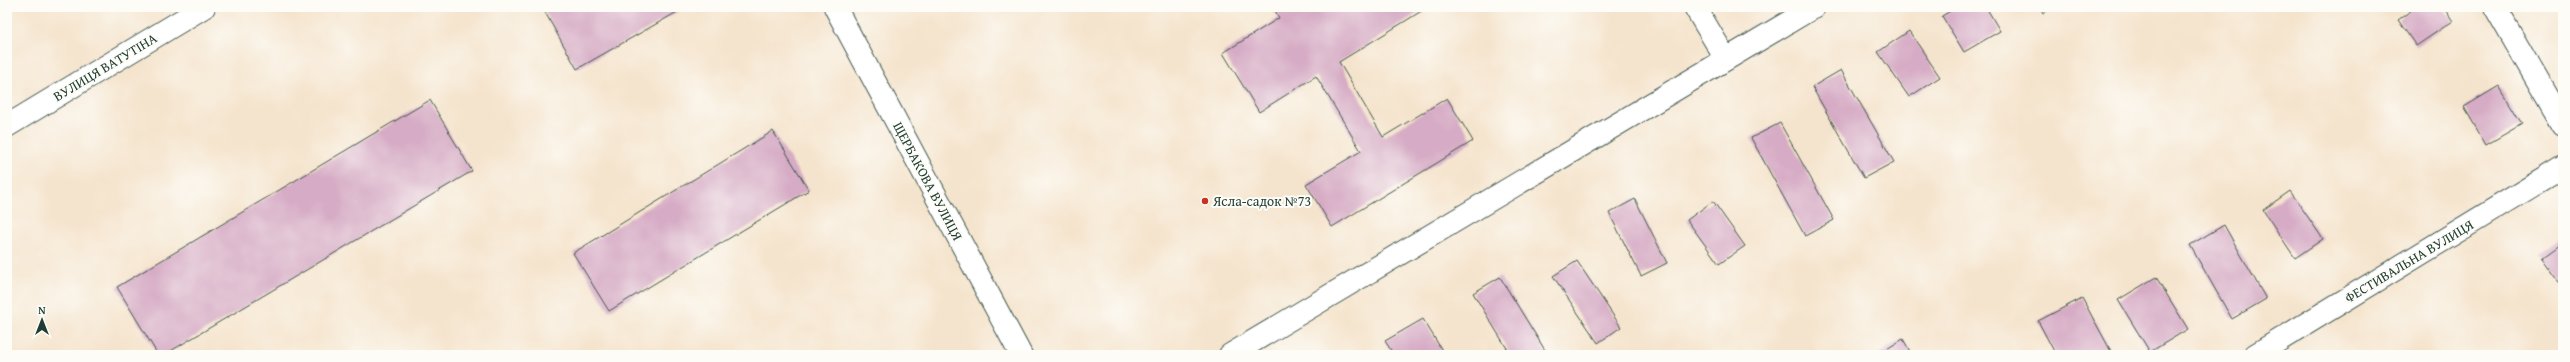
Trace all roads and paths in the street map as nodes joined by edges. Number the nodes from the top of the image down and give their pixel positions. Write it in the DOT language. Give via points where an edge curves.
graph roads {
  1 [pos="204,7"];
  2 [pos="834,7"];
  3 [pos="1695,7"];
  4 [pos="1814,7"];
  5 [pos="2495,7"];
  6 [pos="1726,59"];
  7 [pos="2563,125"];
  8 [pos="7,126"];
  9 [pos="2563,167"];
  10 [pos="1021,355"];
  11 [pos="1230,355"];
  12 [pos="2255,355"];
  1 -- 8 [label="street, ВУЛИЦЯ ВАТУТІНА"];
  2 -- 10 [label="street, ЩЕРБАКОВА ВУЛИЦЯ"];
  3 -- 6 [label="street"];
  4 -- 6 [label="street"];
  5 -- 7 [label="street"];
  6 -- 11 [label="street"];
  9 -- 12 [label="street, ФЕСТИВАЛЬНА ВУЛИЦЯ"];
}
